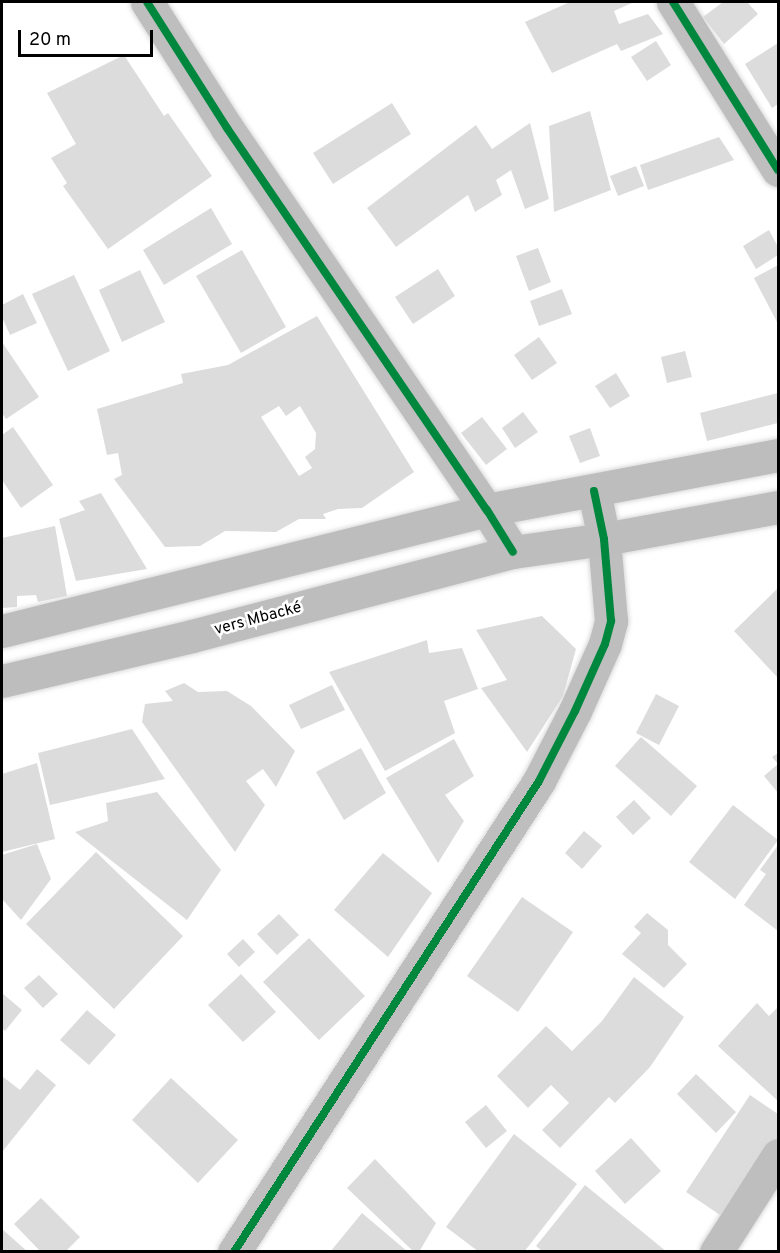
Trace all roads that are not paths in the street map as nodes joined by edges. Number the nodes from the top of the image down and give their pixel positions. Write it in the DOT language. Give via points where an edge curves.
graph roads {
  1 [pos="147,2"];
  2 [pos="673,2"];
  3 [pos="778,170"];
  4 [pos="778,455"];
  5 [pos="594,491"];
  6 [pos="778,507"];
  7 [pos="487,510"];
  8 [pos="604,539"];
  9 [pos="513,552"];
  10 [pos="2,631"];
  11 [pos="2,681"];
  12 [pos="778,1155"];
  13 [pos="234,1251"];
  14 [pos="716,1251"];
  1 -- 7 [label="street" via="227,128"];
  2 -- 3 [label="street"];
  4 -- 5 [label="main road"];
  5 -- 7 [label="main road"];
  5 -- 8 [label="street"];
  6 -- 8 [label="main road, vers Mbacké"];
  7 -- 9 [label="street"];
  7 -- 10 [label="main road"];
  8 -- 9 [label="main road, vers Mbacké"];
  8 -- 13 [label="street" via="611,621 605,644 550,761"];
  9 -- 11 [label="main road, vers Mbacké"];
  12 -- 14 [label="street"];
}
